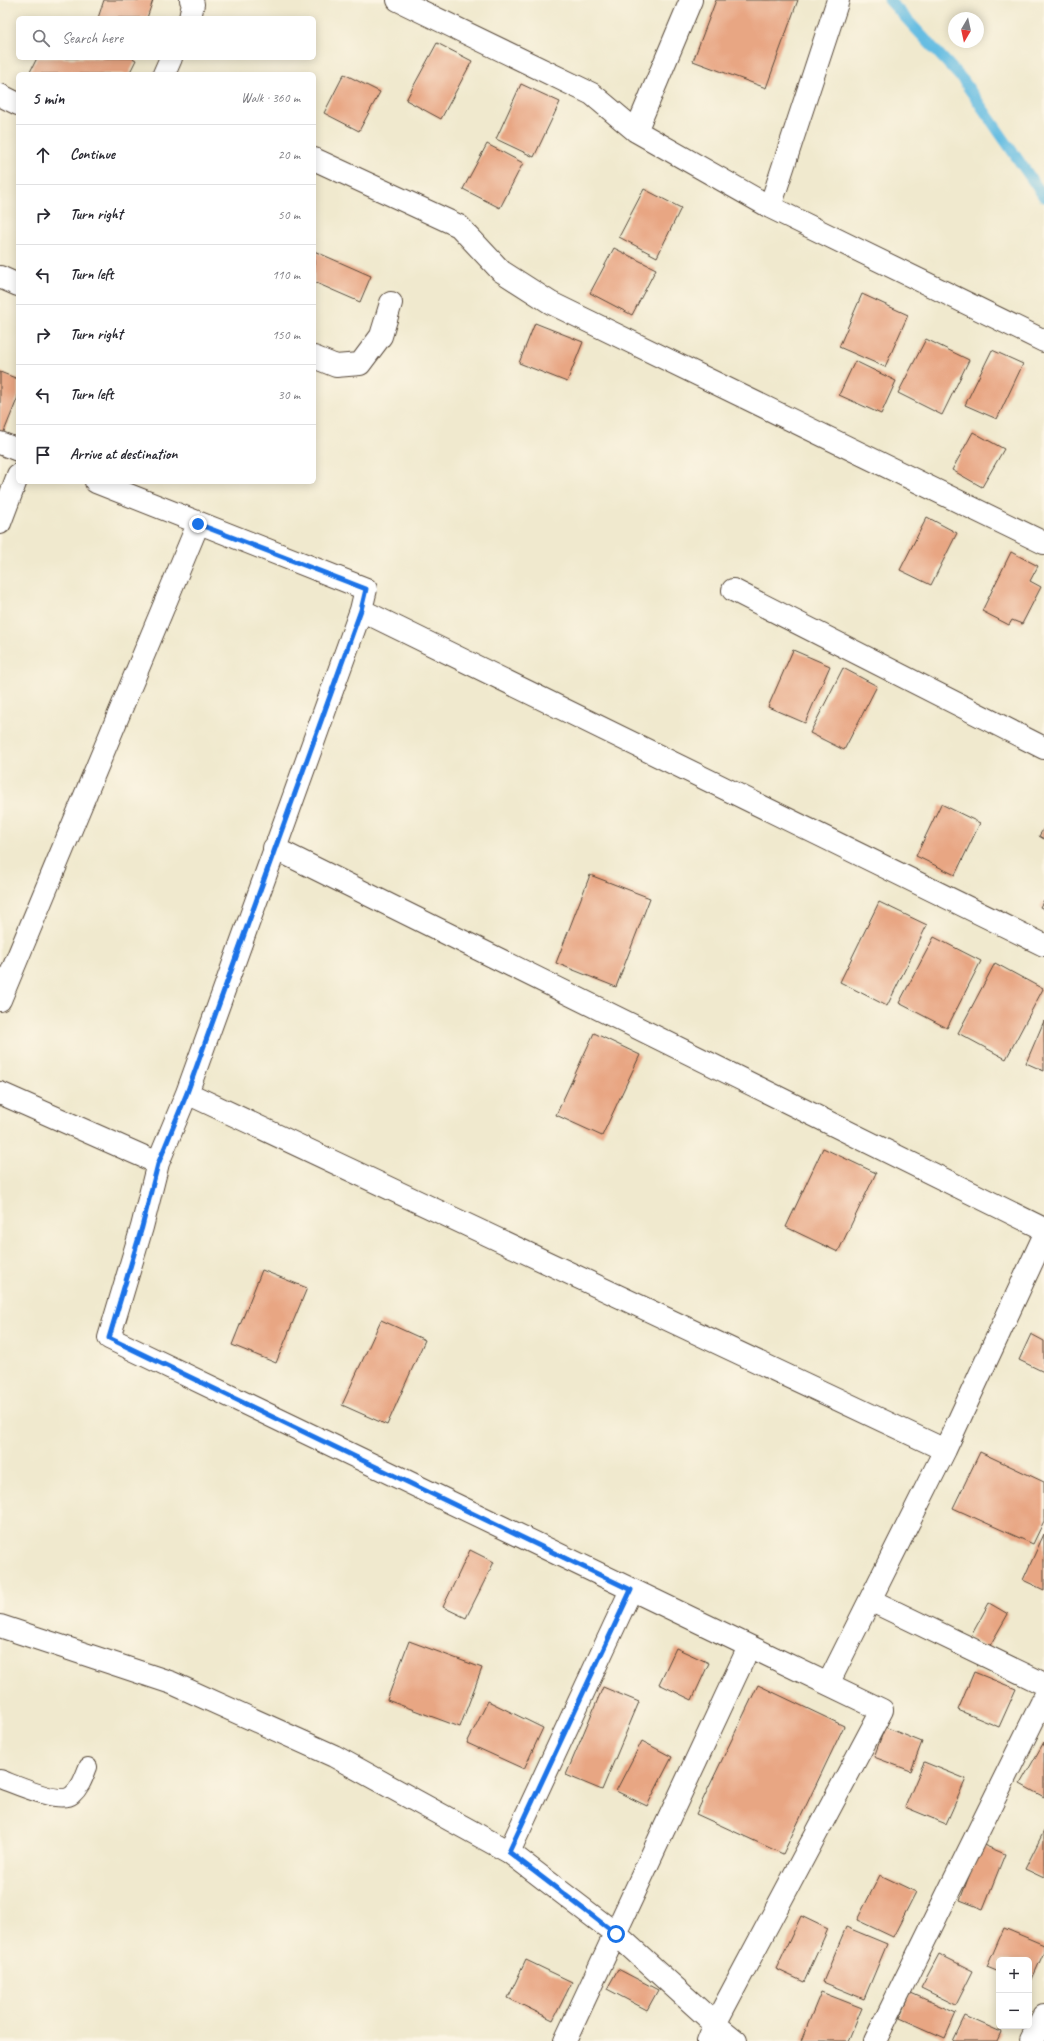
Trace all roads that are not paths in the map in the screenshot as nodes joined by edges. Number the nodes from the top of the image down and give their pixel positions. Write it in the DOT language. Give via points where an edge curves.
graph roads {
  1 [pos="191,0"];
  2 [pos="398,0"];
  3 [pos="691,0"];
  4 [pos="838,0"];
  5 [pos="190,16"];
  6 [pos="170,60"];
  7 [pos="165,72"];
  8 [pos="0,95"];
  9 [pos="16,103"];
  10 [pos="636,131"];
  11 [pos="316,160"];
  12 [pos="770,207"];
  13 [pos="0,277"];
  14 [pos="16,284"];
  15 [pos="391,303"];
  16 [pos="1044,341"];
  17 [pos="316,358"];
  18 [pos="0,443"];
  19 [pos="16,449"];
  20 [pos="16,480"];
  21 [pos="101,484"];
  22 [pos="0,523"];
  23 [pos="198,524"];
  24 [pos="1044,543"];
  25 [pos="733,590"];
  26 [pos="361,610"];
  27 [pos="1044,748"];
  28 [pos="274,848"];
  29 [pos="1044,945"];
  30 [pos="0,1000"];
  31 [pos="0,1093"];
  32 [pos="187,1093"];
  33 [pos="158,1164"];
  34 [pos="1044,1229"];
  35 [pos="1044,1236"];
  36 [pos="945,1450"];
  37 [pos="631,1590"];
  38 [pos="870,1600"];
  39 [pos="0,1626"];
  40 [pos="749,1646"];
  41 [pos="828,1684"];
  42 [pos="1044,1684"];
  43 [pos="1044,1698"];
  44 [pos="88,1767"];
  45 [pos="0,1779"];
  46 [pos="509,1852"];
  47 [pos="616,1934"];
  48 [pos="1044,2015"];
  49 [pos="711,2032"];
  50 [pos="565,2041"];
  51 [pos="736,2041"];
  52 [pos="875,2041"];
  53 [pos="1031,2041"];
  1 -- 5 [label="street" via="193,4"];
  2 -- 10 [label="street" via="592,94"];
  3 -- 10 [label="street"];
  4 -- 12 [label="street"];
  6 -- 7 [label="street"];
  8 -- 9 [label="street"];
  10 -- 12 [label="street"];
  11 -- 24 [label="street" via="459,226 501,271 551,303"];
  12 -- 16 [label="street"];
  13 -- 14 [label="street"];
  15 -- 17 [label="street" via="381,336 360,364 336,366"];
  18 -- 19 [label="street"];
  20 -- 22 [label="street"];
  21 -- 23 [label="street"];
  23 -- 26 [label="street" via="366,589"];
  23 -- 30 [label="street"];
  25 -- 27 [label="street"];
  26 -- 28 [label="street"];
  26 -- 29 [label="street"];
  28 -- 32 [label="street"];
  28 -- 34 [label="street"];
  31 -- 33 [label="street"];
  32 -- 33 [label="street"];
  32 -- 36 [label="street"];
  33 -- 37 [label="street" via="109,1338"];
  35 -- 36 [label="street"];
  36 -- 38 [label="street"];
  37 -- 40 [label="street"];
  37 -- 46 [label="street"];
  38 -- 41 [label="street"];
  38 -- 42 [label="street"];
  39 -- 46 [label="street" via="179,1686 334,1756"];
  40 -- 41 [label="street"];
  40 -- 47 [label="street"];
  41 -- 49 [label="street" via="882,1710"];
  43 -- 52 [label="street"];
  44 -- 45 [label="lane" via="82,1784 71,1796 62,1798"];
  46 -- 47 [label="street"];
  47 -- 49 [label="street"];
  47 -- 50 [label="street"];
  48 -- 53 [label="street"];
  49 -- 51 [label="street"];
}
